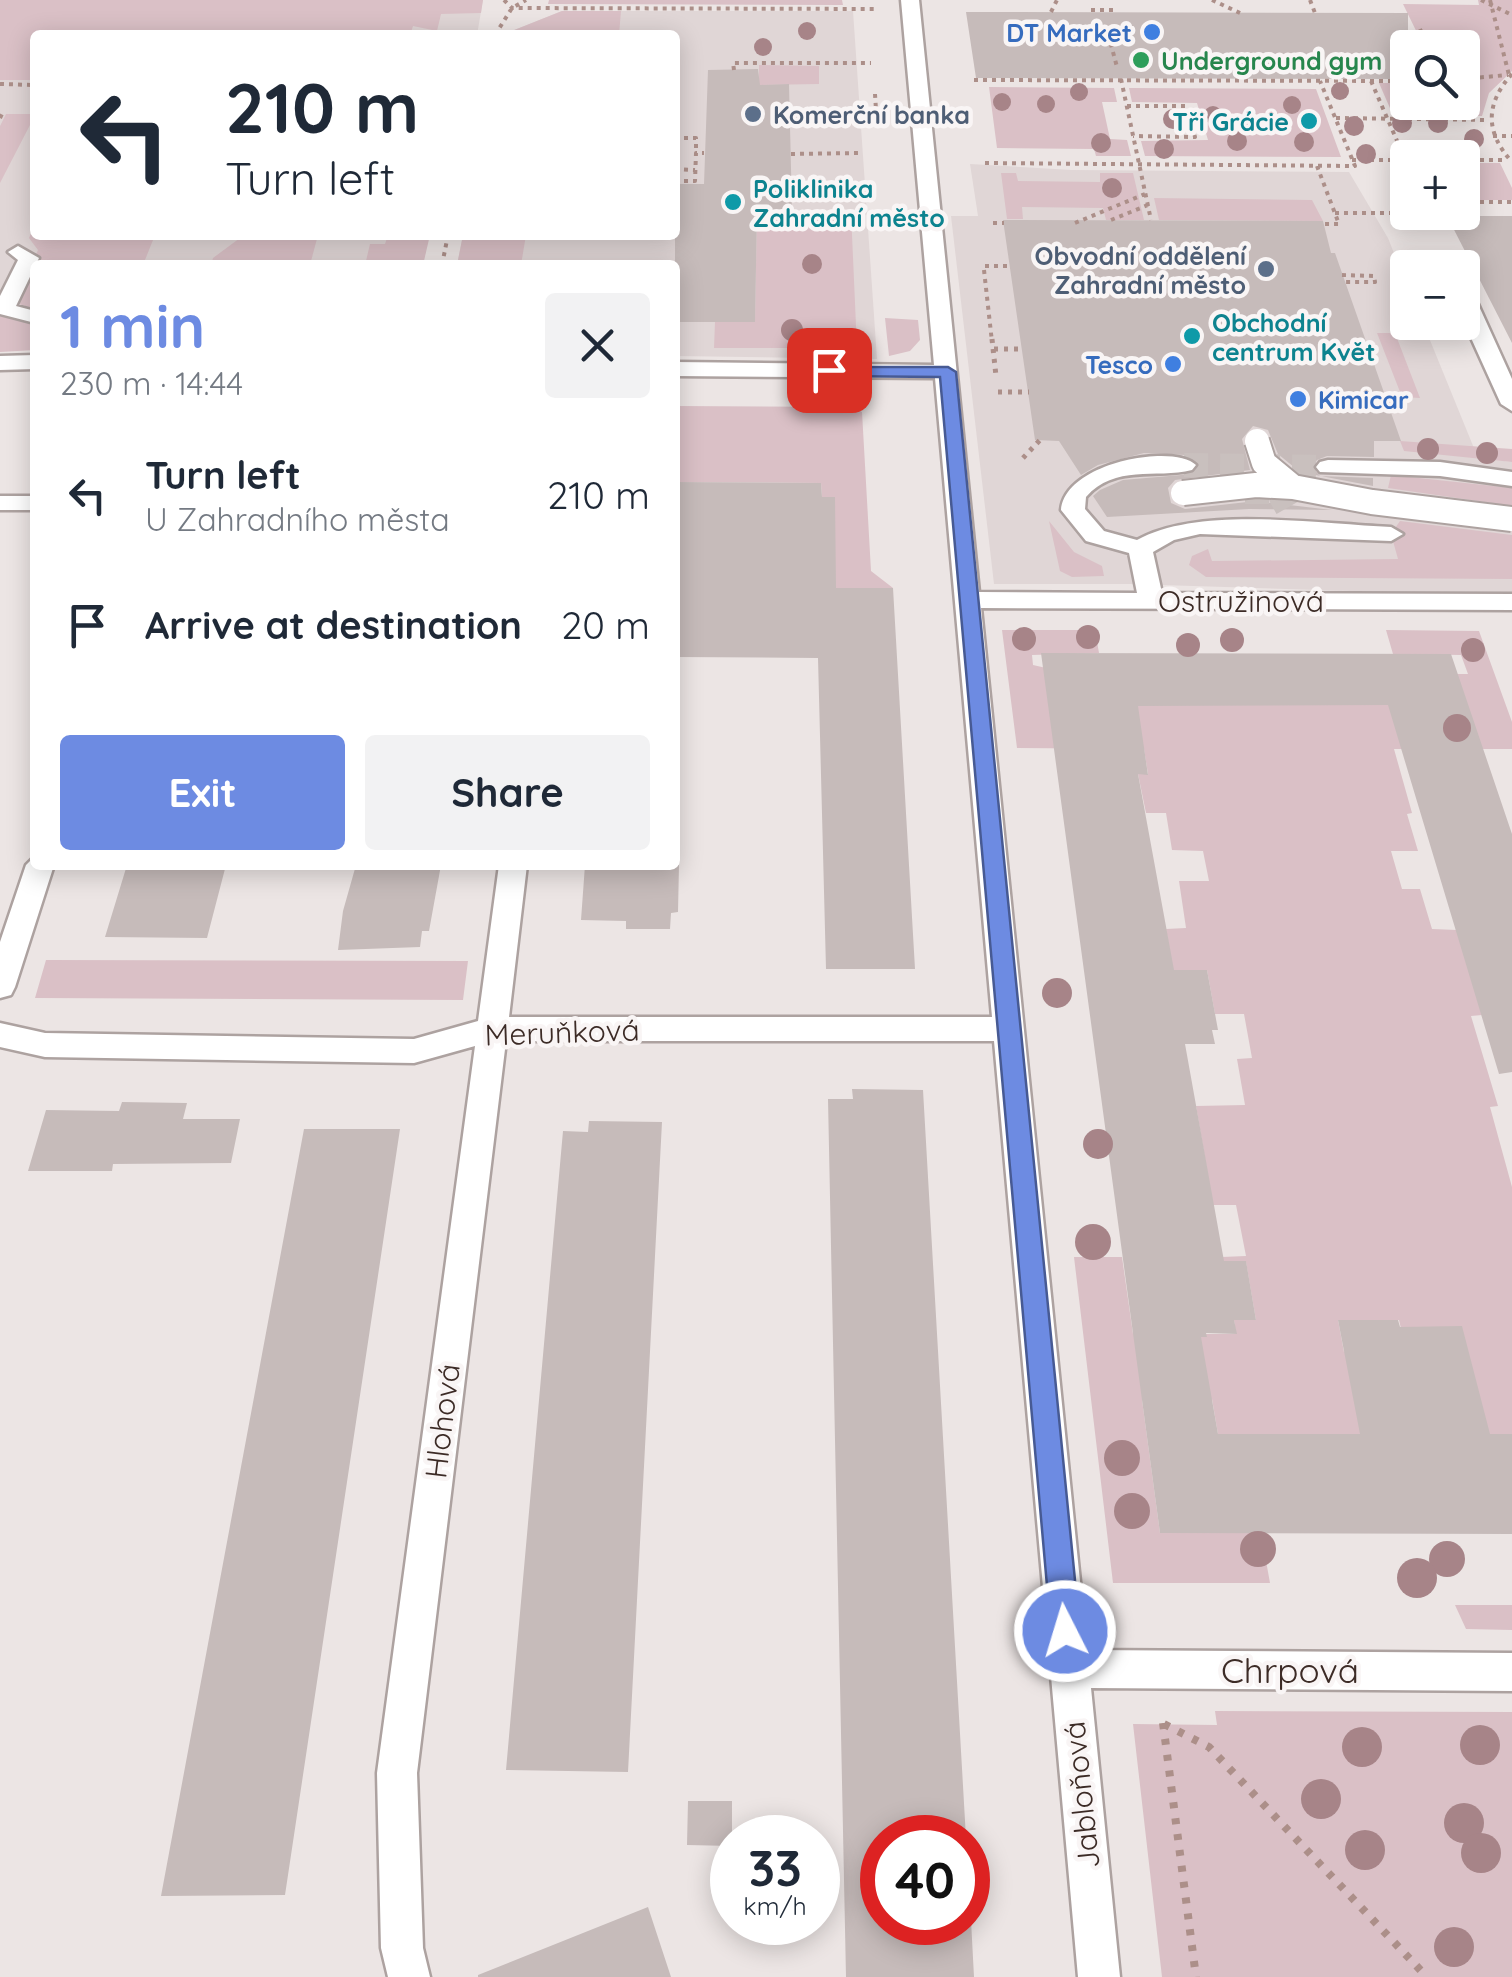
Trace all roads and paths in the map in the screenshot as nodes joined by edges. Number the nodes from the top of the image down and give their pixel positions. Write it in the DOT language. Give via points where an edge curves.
graph roads {
  1 [pos="504,0"];
  2 [pos="526,0"];
  3 [pos="574,0"];
  4 [pos="910,0"];
  5 [pos="1056,0"];
  6 [pos="1106,0"];
  7 [pos="1212,0"];
  8 [pos="1310,0"];
  9 [pos="1481,0"];
  10 [pos="1490,0"];
  11 [pos="592,7"];
  12 [pos="1492,7"];
  13 [pos="512,8"];
  14 [pos="876,10"];
  15 [pos="1091,10"];
  16 [pos="1113,10"];
  17 [pos="1103,11"];
  18 [pos="1051,12"];
  19 [pos="1240,13"];
  20 [pos="1315,13"];
  21 [pos="1512,16"];
  22 [pos="1106,26"];
  23 [pos="498,30"];
  24 [pos="871,63"];
  25 [pos="1117,67"];
  26 [pos="734,70"];
  27 [pos="1511,75"];
  28 [pos="1480,78"];
  29 [pos="1121,79"];
  30 [pos="974,80"];
  31 [pos="1320,81"];
  32 [pos="1372,81"];
  33 [pos="1390,81"];
  34 [pos="0,84"];
  35 [pos="30,85"];
  36 [pos="1127,106"];
  37 [pos="4,112"];
  38 [pos="0,118"];
  39 [pos="1336,118"];
  40 [pos="1387,118"];
  41 [pos="1488,120"];
  42 [pos="790,122"];
  43 [pos="877,122"];
  44 [pos="1134,136"];
  45 [pos="1493,136"];
  46 [pos="1512,136"];
  47 [pos="680,138"];
  48 [pos="1397,140"];
  49 [pos="696,153"];
  50 [pos="704,153"];
  51 [pos="790,154"];
  52 [pos="859,154"];
  53 [pos="1352,160"];
  54 [pos="1480,160"];
  55 [pos="1390,161"];
  56 [pos="1510,161"];
  57 [pos="985,163"];
  58 [pos="1139,164"];
  59 [pos="1317,166"];
  60 [pos="680,170"];
  61 [pos="695,170"];
  62 [pos="680,181"];
  63 [pos="860,192"];
  64 [pos="791,193"];
  65 [pos="1146,194"];
  66 [pos="1480,202"];
  67 [pos="1512,202"];
  68 [pos="1148,205"];
  69 [pos="1335,212"];
  70 [pos="1390,214"];
  71 [pos="1111,220"];
  72 [pos="1151,220"];
  73 [pos="993,223"];
  74 [pos="1004,223"];
  75 [pos="1076,223"];
  76 [pos="1324,224"];
  77 [pos="18,252"];
  78 [pos="1010,266"];
  79 [pos="1343,279"];
  80 [pos="2,309"];
  81 [pos="30,316"];
  82 [pos="1480,333"];
  83 [pos="994,348"];
  84 [pos="1022,349"];
  85 [pos="30,362"];
  86 [pos="0,363"];
  87 [pos="680,369"];
  88 [pos="948,372"];
  89 [pos="996,376"];
  90 [pos="998,392"];
  91 [pos="1028,392"];
  92 [pos="1512,404"];
  93 [pos="1040,440"];
  94 [pos="1257,441"];
  95 [pos="1022,458"];
  96 [pos="1184,465"];
  97 [pos="1328,467"];
  98 [pos="1512,479"];
  99 [pos="1183,493"];
  100 [pos="0,503"];
  101 [pos="30,503"];
  102 [pos="1292,508"];
  103 [pos="1103,511"];
  104 [pos="1512,519"];
  105 [pos="1086,526"];
  106 [pos="1391,534"];
  107 [pos="1140,549"];
  108 [pos="970,600"];
  109 [pos="1151,601"];
  110 [pos="1512,602"];
  111 [pos="38,870"];
  112 [pos="513,870"];
  113 [pos="0,987"];
  114 [pos="493,1028"];
  115 [pos="1008,1028"];
  116 [pos="0,1035"];
  117 [pos="1069,1669"];
  118 [pos="1512,1672"];
  119 [pos="1148,1714"];
  120 [pos="1164,1724"];
  121 [pos="409,1977"];
  122 [pos="1099,1977"];
  123 [pos="1196,1977"];
  124 [pos="1427,1977"];
  1 -- 13 [label="path"];
  2 -- 13 [label="path"];
  3 -- 11 [label="path"];
  4 -- 88 [label="street, Jabloňová"];
  5 -- 18 [label="path"];
  6 -- 17 [label="path"];
  7 -- 19 [label="path"];
  8 -- 20 [label="path"];
  9 -- 12 [label="path"];
  10 -- 12 [label="path"];
  11 -- 13 [label="path"];
  11 -- 14 [label="path"];
  12 -- 21 [label="path"];
  12 -- 27 [label="path"];
  13 -- 23 [label="path"];
  15 -- 17 [label="path"];
  16 -- 17 [label="path"];
  22 -- 25 [label="path"];
  24 -- 26 [label="path" via="734,63"];
  27 -- 28 [label="path"];
  27 -- 41 [label="path" via="1492,98"];
  29 -- 30 [label="path"];
  29 -- 31 [label="path"];
  29 -- 36 [label="path"];
  31 -- 32 [label="path"];
  31 -- 39 [label="path"];
  32 -- 33 [label="path"];
  32 -- 40 [label="path"];
  34 -- 35 [label="path"];
  36 -- 44 [label="path"];
  36 -- 44 [label="path" via="1187,106 1196,137"];
  37 -- 38 [label="path"];
  39 -- 40 [label="path"];
  39 -- 53 [label="path"];
  40 -- 41 [label="path"];
  40 -- 48 [label="path"];
  41 -- 45 [label="path"];
  42 -- 43 [label="path"];
  44 -- 58 [label="path"];
  45 -- 46 [label="path"];
  45 -- 56 [label="path"];
  47 -- 49 [label="path" via="696,138"];
  49 -- 50 [label="path"];
  49 -- 61 [label="path"];
  51 -- 52 [label="path"];
  53 -- 55 [label="path"];
  53 -- 59 [label="path" via="1355,166"];
  54 -- 56 [label="path"];
  57 -- 58 [label="path"];
  58 -- 59 [label="path"];
  58 -- 65 [label="path"];
  59 -- 69 [label="path"];
  60 -- 61 [label="path"];
  61 -- 62 [label="path" via="695,181"];
  63 -- 64 [label="path"];
  65 -- 68 [label="path"];
  65 -- 75 [label="path"];
  66 -- 67 [label="path"];
  68 -- 71 [label="path"];
  68 -- 72 [label="path"];
  69 -- 70 [label="path"];
  69 -- 76 [label="path" via="1339,224"];
  73 -- 74 [label="path"];
  77 -- 80 [label="street" via="29,258"];
  78 -- 83 [label="path" via="984,268"];
  79 -- 79 [label="path" via="1375,282 1374,276"];
  80 -- 81 [label="street"];
  82 -- 92 [label="street"];
  83 -- 84 [label="path"];
  83 -- 89 [label="path"];
  85 -- 86 [label="street"];
  87 -- 88 [label="street"];
  88 -- 108 [label="street, Jabloňová"];
  90 -- 91 [label="path"];
  93 -- 95 [label="path"];
  94 -- 102 [label="street, bridge"];
  96 -- 105 [label="street" via="1092,477 1074,496 1072,510"];
  97 -- 98 [label="street" via="1440,469"];
  99 -- 102 [label="street, bridge" via="1256,485"];
  100 -- 101 [label="street"];
  102 -- 104 [label="street, bridge" via="1372,502"];
  102 -- 106 [label="street"];
  102 -- 107 [label="street" via="1166,534"];
  103 -- 105 [label="street"];
  105 -- 107 [label="street"];
  107 -- 109 [label="street"];
  108 -- 109 [label="street, Ostružinová"];
  108 -- 115 [label="street, Jabloňová"];
  109 -- 110 [label="street, Ostružinová"];
  111 -- 113 [label="street"];
  112 -- 114 [label="street, Hlohová"];
  114 -- 115 [label="street, Meruňková"];
  114 -- 116 [label="street, Meruňková" via="414,1051 44,1045"];
  114 -- 121 [label="street, Hlohová" via="397,1773 402,1948"];
  115 -- 117 [label="street, Jabloňová"];
  117 -- 118 [label="street, Chrpová"];
  117 -- 122 [label="street, Jabloňová"];
  119 -- 120 [label="path"];
  120 -- 123 [label="path"];
  120 -- 124 [label="path" via="1210,1747"];
}
